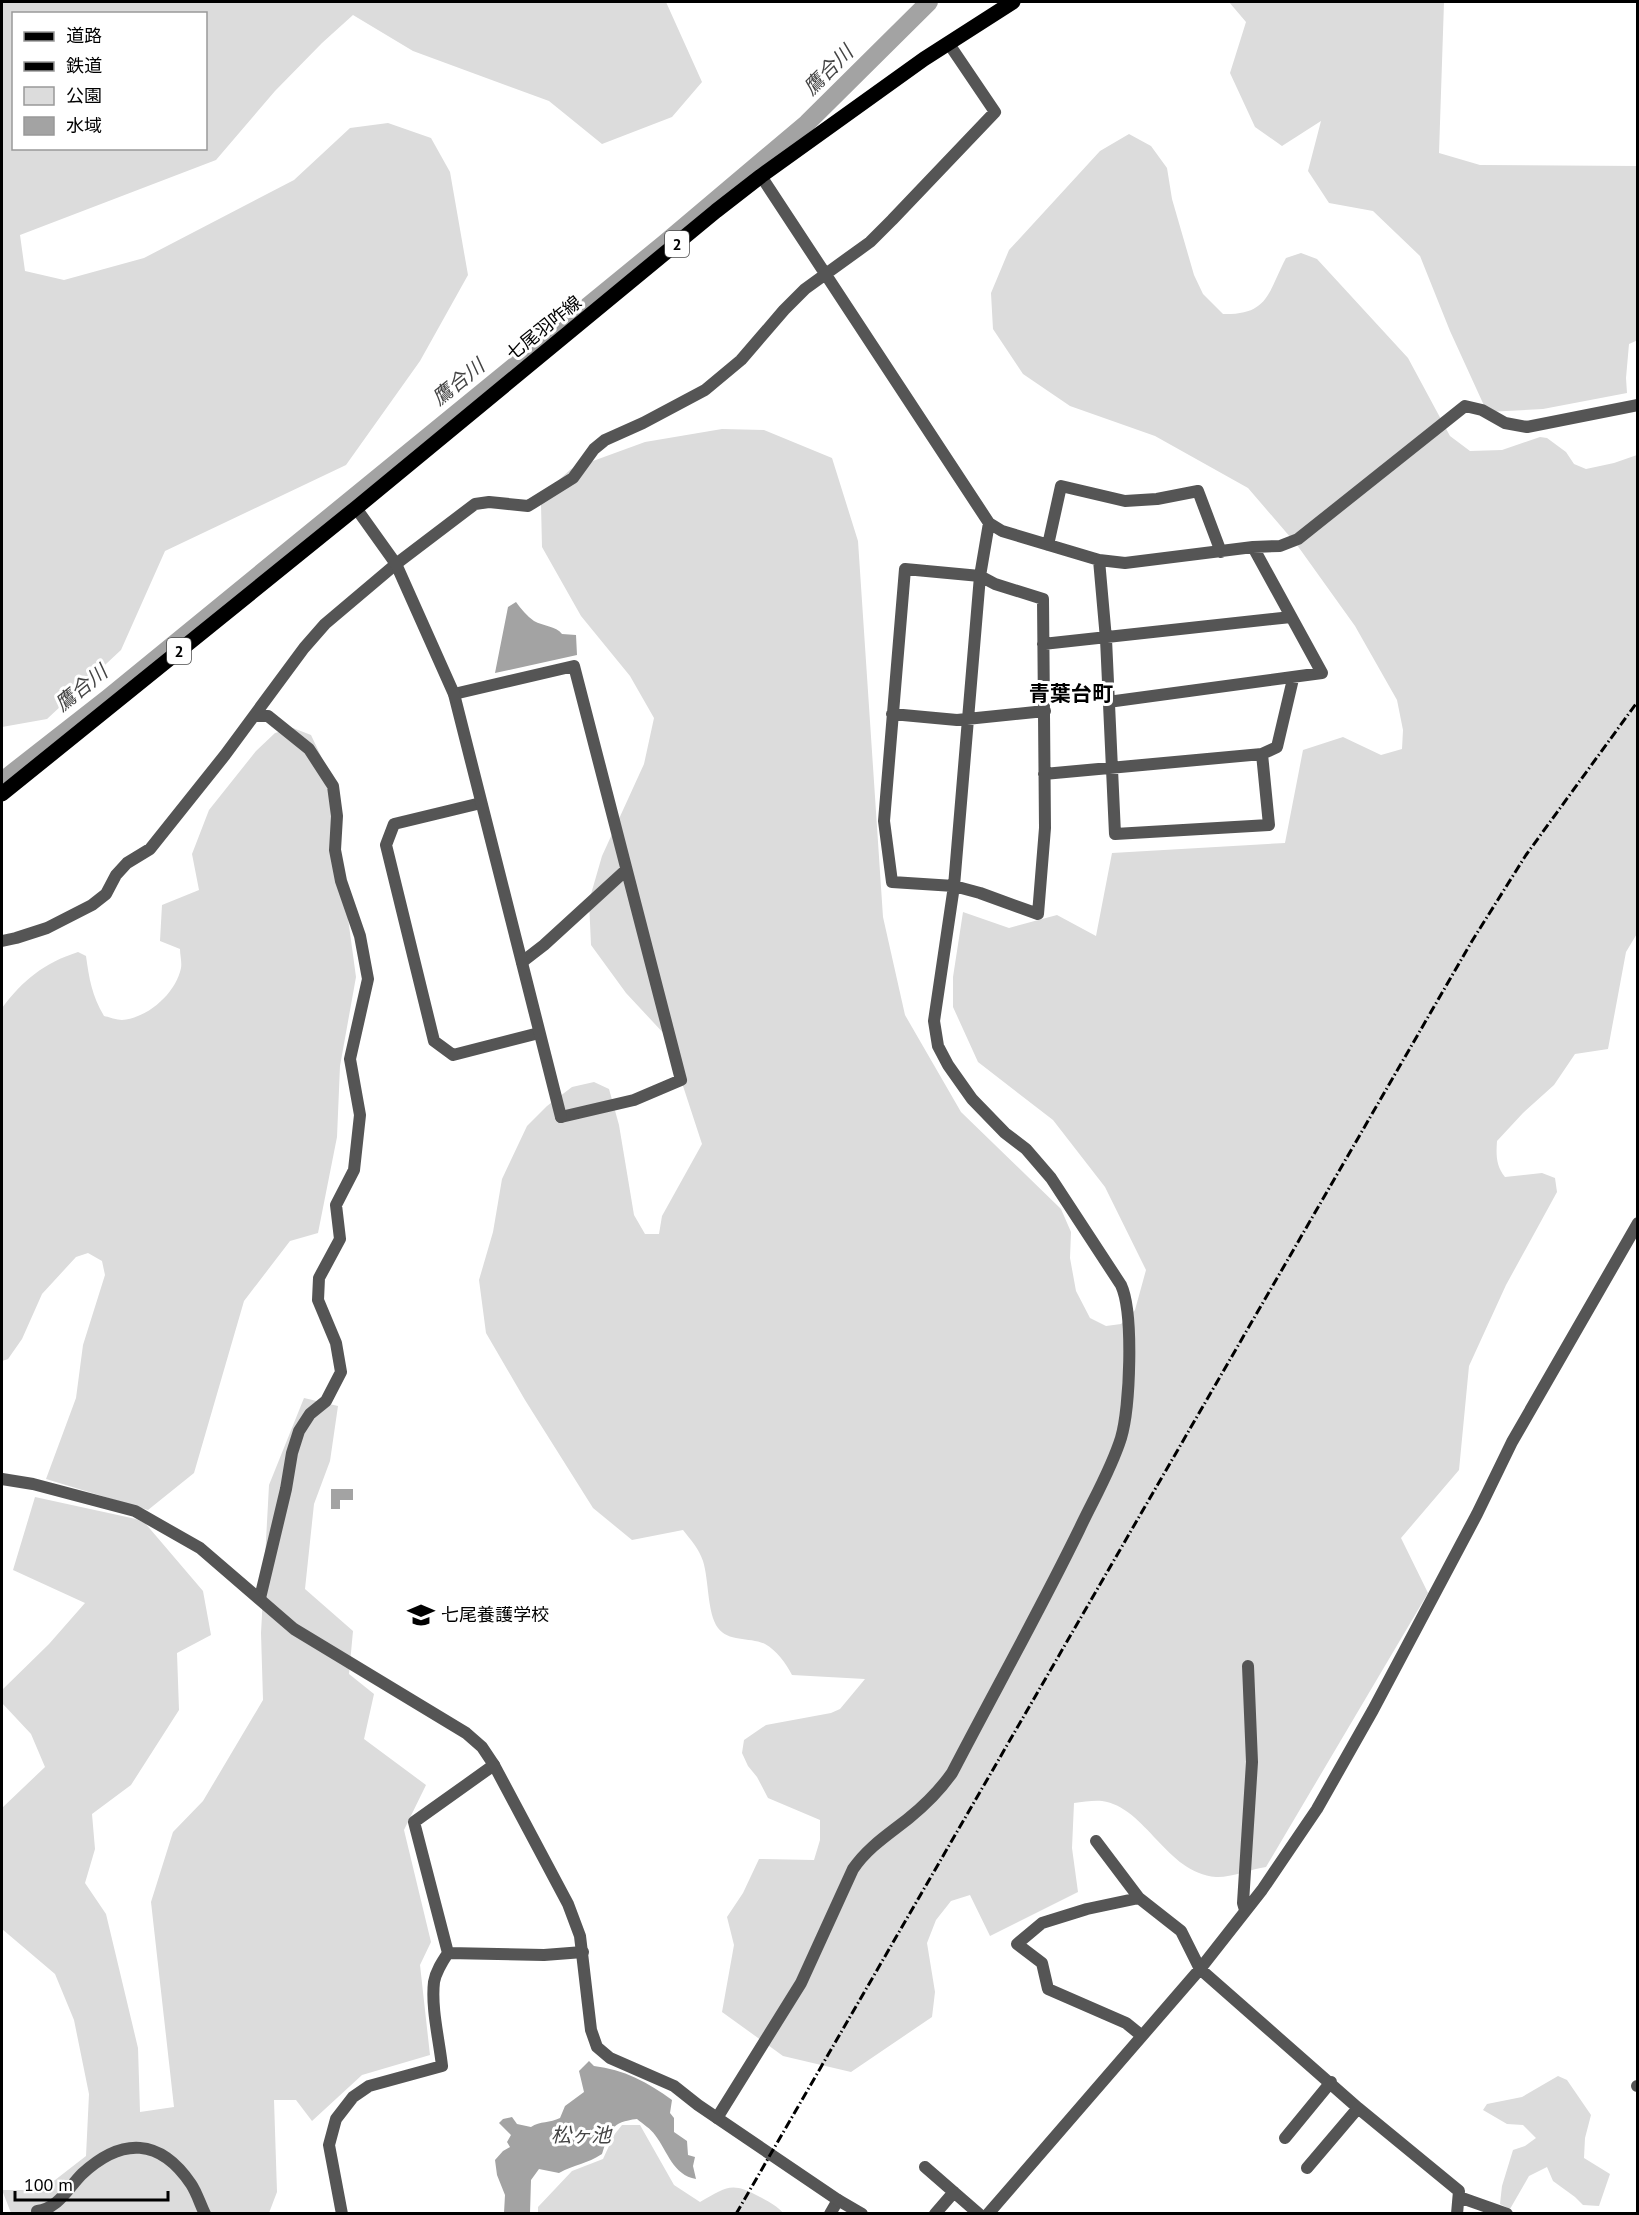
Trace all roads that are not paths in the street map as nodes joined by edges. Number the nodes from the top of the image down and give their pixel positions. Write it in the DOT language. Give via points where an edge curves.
graph roads {
  1 [pos="1012,2"];
  2 [pos="949,44"];
  3 [pos="761,176"];
  4 [pos="825,273"];
  5 [pos="1638,405"];
  6 [pos="356,508"];
  7 [pos="989,523"];
  8 [pos="1048,545"];
  9 [pos="1253,547"];
  10 [pos="1221,552"];
  11 [pos="1099,560"];
  12 [pos="396,564"];
  13 [pos="980,576"];
  14 [pos="1291,617"];
  15 [pos="1106,639"];
  16 [pos="1043,644"];
  17 [pos="1293,679"];
  18 [pos="454,694"];
  19 [pos="1108,702"];
  20 [pos="1045,711"];
  21 [pos="892,714"];
  22 [pos="254,716"];
  23 [pos="968,720"];
  24 [pos="1262,754"];
  25 [pos="1111,767"];
  26 [pos="1044,774"];
  27 [pos="2,794"];
  28 [pos="481,803"];
  29 [pos="625,871"];
  30 [pos="954,886"];
  31 [pos="2,941"];
  32 [pos="522,962"];
  33 [pos="539,1033"];
  34 [pos="1638,1223"];
  35 [pos="2,1479"];
  36 [pos="260,1598"];
  37 [pos="1248,1666"];
  38 [pos="494,1765"];
  39 [pos="1096,1841"];
  40 [pos="1139,1898"];
  41 [pos="1245,1910"];
  42 [pos="583,1952"];
  43 [pos="448,1953"];
  44 [pos="1200,1969"];
  45 [pos="1142,2036"];
  46 [pos="1331,2082"];
  47 [pos="1359,2108"];
  48 [pos="717,2118"];
  49 [pos="1285,2138"];
  50 [pos="925,2166"];
  51 [pos="1307,2168"];
  52 [pos="954,2192"];
  53 [pos="1459,2197"];
  54 [pos="838,2200"];
  55 [pos="37,2211"];
  56 [pos="205,2214"];
  57 [pos="342,2214"];
  58 [pos="830,2214"];
  59 [pos="862,2214"];
  60 [pos="935,2214"];
  61 [pos="979,2214"];
  62 [pos="988,2214"];
  63 [pos="1457,2214"];
  64 [pos="1507,2214"];
  1 -- 2 [label="main road, 七尾羽咋線 / 2"];
  2 -- 3 [label="main road, 七尾羽咋線 / 2"];
  2 -- 4 [label="street" via="995,112 870,242"];
  3 -- 4 [label="street"];
  3 -- 6 [label="main road, 七尾羽咋線 / 2"];
  4 -- 7 [label="street"];
  4 -- 12 [label="street" via="784,310 741,360 705,390 604,440 573,478 528,506 475,504"];
  5 -- 9 [label="street" via="1527,427 1505,423 1465,406 1298,539 1280,546"];
  6 -- 12 [label="street"];
  6 -- 27 [label="main road, 七尾羽咋線 / 2"];
  7 -- 8 [label="street"];
  7 -- 13 [label="street"];
  8 -- 10 [label="street" via="1061,486 1125,501 1198,491"];
  8 -- 11 [label="street"];
  9 -- 10 [label="street"];
  9 -- 14 [label="street"];
  10 -- 11 [label="street" via="1125,563"];
  11 -- 15 [label="street"];
  12 -- 18 [label="street"];
  12 -- 22 [label="street" via="325,624"];
  13 -- 16 [label="street" via="1043,598"];
  13 -- 21 [label="street" via="905,568"];
  13 -- 23 [label="street"];
  14 -- 15 [label="street"];
  14 -- 17 [label="street" via="1322,673"];
  15 -- 16 [label="street"];
  15 -- 19 [label="street"];
  16 -- 20 [label="street"];
  17 -- 19 [label="street"];
  17 -- 24 [label="street" via="1277,747"];
  18 -- 28 [label="street"];
  18 -- 29 [label="street" via="574,666"];
  19 -- 25 [label="street"];
  20 -- 23 [label="street"];
  20 -- 26 [label="street"];
  21 -- 23 [label="street"];
  21 -- 30 [label="street" via="884,821 892,882"];
  22 -- 31 [label="street" via="150,849 127,863 106,894 47,928"];
  22 -- 36 [label="street" via="268,716 309,749 333,786 337,816 335,850 368,979 350,1059 360,1116 354,1170 336,1204 340,1239 319,1278 318,1300 336,1343 341,1372 326,1401 310,1414 299,1431"];
  23 -- 30 [label="street"];
  24 -- 25 [label="street"];
  24 -- 25 [label="street" via="1269,825 1114,834"];
  25 -- 26 [label="street"];
  26 -- 30 [label="street" via="1045,828 1038,914"];
  28 -- 32 [label="street"];
  28 -- 33 [label="street" via="394,824 386,845 434,1041 453,1054"];
  29 -- 32 [label="street"];
  29 -- 33 [label="street" via="681,1080 634,1100 561,1117"];
  30 -- 48 [label="street" via="934,1021 938,1046 972,1099 1035,1159 1121,1285 1130,1334 1125,1421 1111,1462 1064,1560 952,1773 909,1818 862,1856 801,1983"];
  32 -- 33 [label="street"];
  34 -- 41 [label="street" via="1512,1442 1373,1710 1317,1809"];
  35 -- 36 [label="street" via="135,1511 200,1548"];
  36 -- 38 [label="street" via="294,1629 466,1733"];
  37 -- 41 [label="street" via="1252,1762"];
  38 -- 42 [label="street" via="568,1904"];
  38 -- 43 [label="street" via="414,1822"];
  39 -- 40 [label="street"];
  40 -- 44 [label="street" via="1181,1931"];
  40 -- 45 [label="street" via="1042,1923 1017,1944 1042,1963 1048,1989 1126,2023"];
  41 -- 44 [label="street"];
  42 -- 43 [label="street"];
  42 -- 48 [label="street" via="591,2030 597,2047 610,2058 674,2085"];
  43 -- 57 [label="street" via="434,1983 442,2066 369,2086 353,2097 336,2120 329,2145"];
  44 -- 45 [label="street"];
  44 -- 46 [label="street"];
  45 -- 62 [label="street"];
  46 -- 47 [label="street"];
  46 -- 49 [label="street"];
  47 -- 51 [label="street"];
  47 -- 53 [label="street" via="1459,2191"];
  48 -- 54 [label="street"];
  50 -- 52 [label="street"];
  52 -- 60 [label="street"];
  52 -- 61 [label="street"];
  53 -- 63 [label="street"];
  53 -- 64 [label="street"];
  54 -- 58 [label="street"];
  54 -- 59 [label="street"];
  55 -- 56 [label="street" via="47,2210 103,2158 138,2146 169,2158 192,2185"];
}
